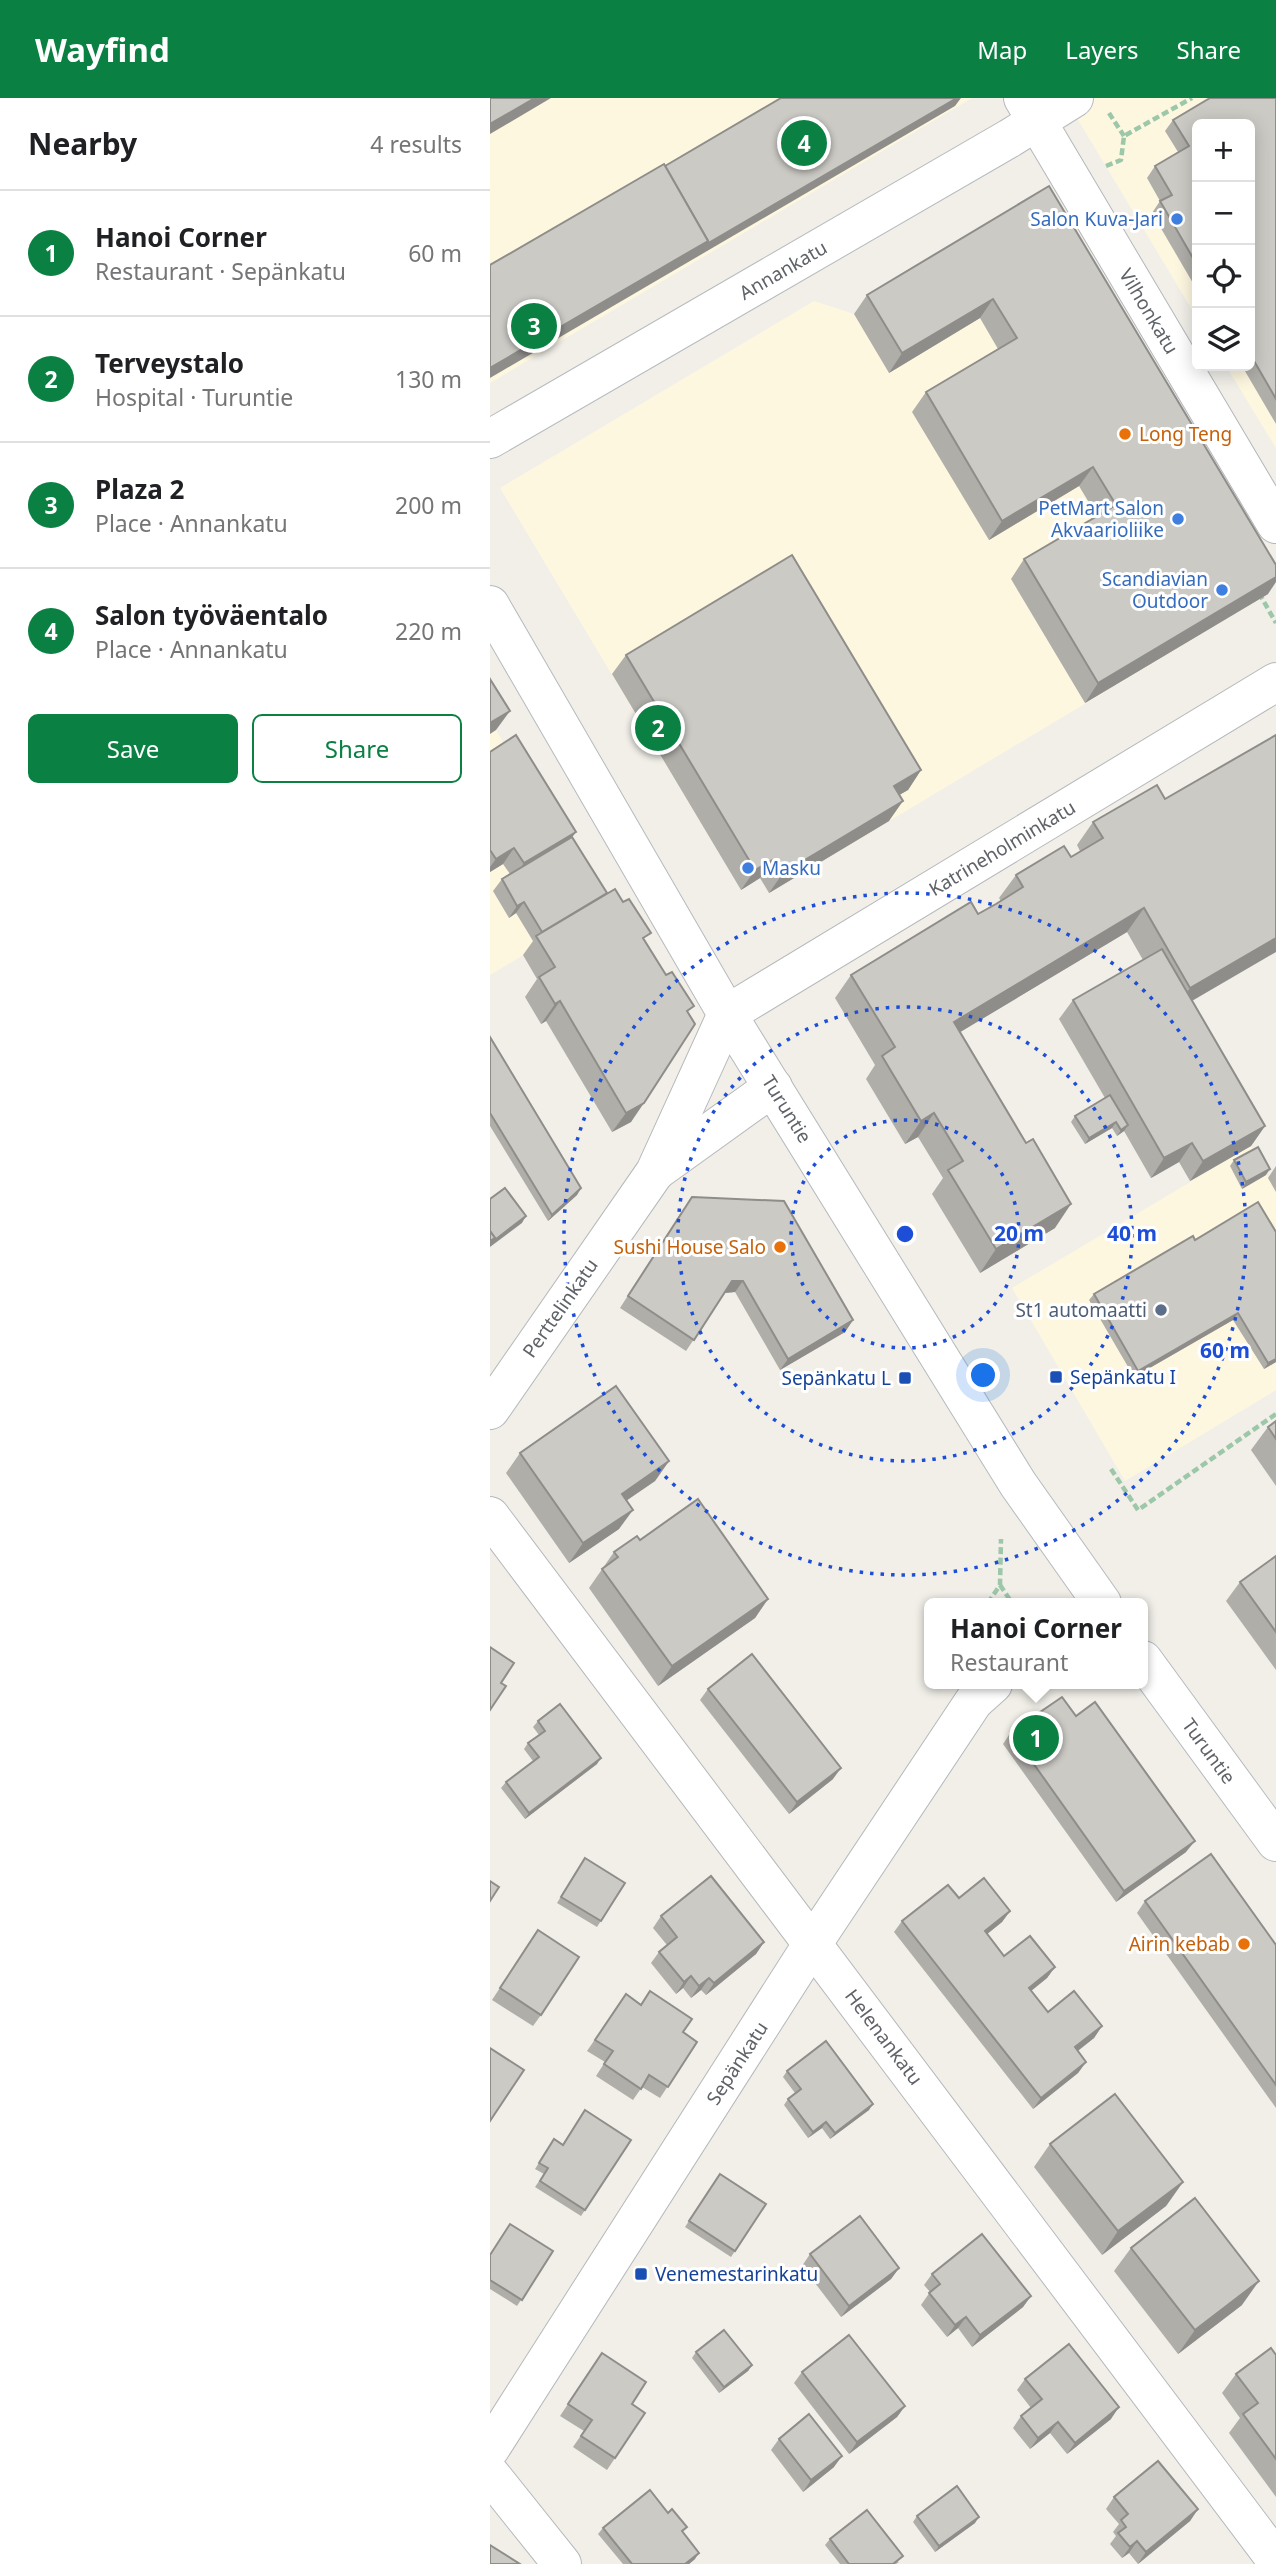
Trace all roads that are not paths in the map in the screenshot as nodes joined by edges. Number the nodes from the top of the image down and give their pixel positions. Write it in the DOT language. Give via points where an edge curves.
graph roads {
  1 [pos="1090,103"];
  2 [pos="1030,110"];
  3 [pos="490,439"];
  4 [pos="1276,524"];
  5 [pos="490,604"];
  6 [pos="1276,682"];
  7 [pos="727,1014"];
  8 [pos="773,1087"];
  9 [pos="655,1172"];
  10 [pos="490,1410"];
  11 [pos="490,1516"];
  12 [pos="1092,1598"];
  13 [pos="1148,1667"];
  14 [pos="987,1689"];
  15 [pos="1276,1842"];
  16 [pos="813,1943"];
  17 [pos="490,2449"];
  18 [pos="490,2474"];
  19 [pos="1276,2560"];
  20 [pos="562,2564"];
  1 -- 2 [label="street, Annankatu"];
  2 -- 3 [label="street, Annankatu"];
  2 -- 4 [label="street, Vilhonkatu"];
  5 -- 7 [label="street, Turuntie"];
  6 -- 7 [label="street, Katrineholminkatu"];
  7 -- 8 [label="street, Turuntie"];
  7 -- 9 [label="street, Perttelinkatu"];
  8 -- 9 [label="street, Perttelinkatu"];
  8 -- 12 [label="street, Turuntie"];
  9 -- 10 [label="street, Perttelinkatu"];
  11 -- 16 [label="street, Helenankatu"];
  13 -- 15 [label="street, Turuntie"];
  14 -- 16 [label="street, Sepänkatu" via="974,1701"];
  16 -- 17 [label="street, Sepänkatu"];
  16 -- 19 [label="street, Helenankatu"];
  18 -- 20 [label="street"];
}
